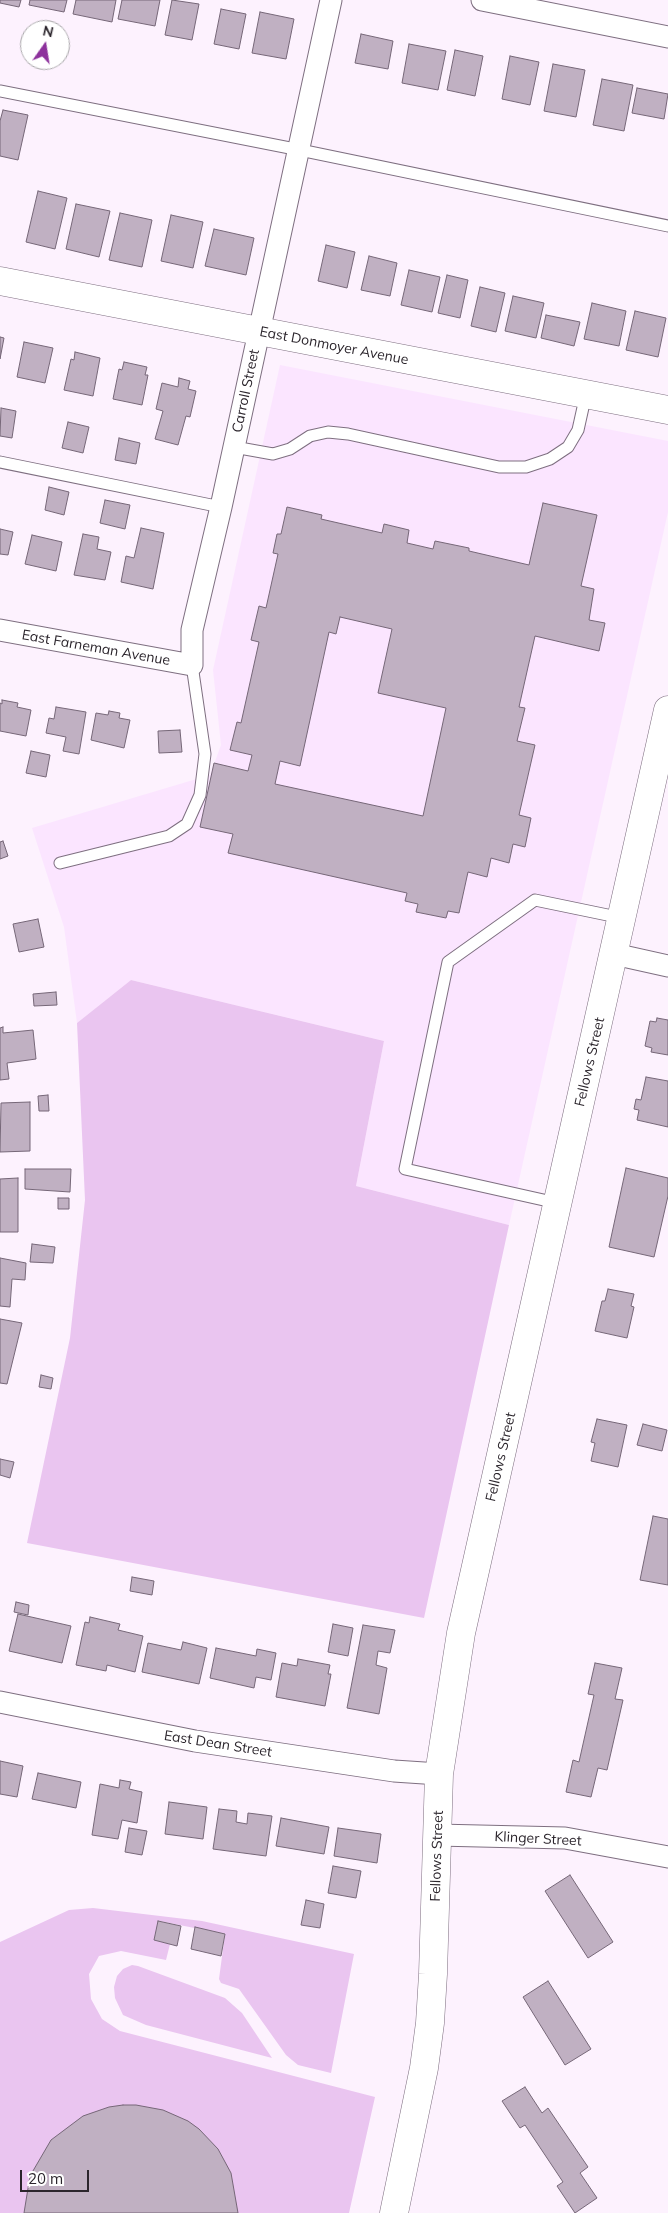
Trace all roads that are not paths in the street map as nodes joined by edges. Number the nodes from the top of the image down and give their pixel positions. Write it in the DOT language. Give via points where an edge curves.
graph roads {
  1 [pos="331,0"];
  2 [pos="482,0"];
  3 [pos="668,37"];
  4 [pos="0,91"];
  5 [pos="300,150"];
  6 [pos="668,226"];
  7 [pos="0,282"];
  8 [pos="259,332"];
  9 [pos="586,394"];
  10 [pos="668,410"];
  11 [pos="234,448"];
  12 [pos="0,462"];
  13 [pos="222,506"];
  14 [pos="0,630"];
  15 [pos="192,666"];
  16 [pos="668,710"];
  17 [pos="662,766"];
  18 [pos="60,863"];
  19 [pos="622,918"];
  20 [pos="614,954"];
  21 [pos="668,966"];
  22 [pos="558,1204"];
  23 [pos="0,1702"];
  24 [pos="439,1774"];
  25 [pos="438,1835"];
  26 [pos="668,1858"];
  27 [pos="394,2213"];
  1 -- 5 [label="street, Carroll Street"];
  2 -- 3 [label="street"];
  4 -- 5 [label="lane"];
  5 -- 6 [label="lane"];
  5 -- 8 [label="street, Carroll Street"];
  7 -- 8 [label="street, East Donmoyer Avenue"];
  8 -- 9 [label="street, East Donmoyer Avenue"];
  8 -- 11 [label="street, Carroll Street"];
  9 -- 10 [label="street, East Donmoyer Avenue"];
  9 -- 11 [label="lane" via="578,430 568,447 550,459 526,467 500,467 328,432 310,436 290,449 273,454"];
  11 -- 13 [label="street, Carroll Street"];
  12 -- 13 [label="lane"];
  13 -- 15 [label="street, Carroll Street" via="192,630"];
  14 -- 15 [label="street, East Farneman Avenue"];
  15 -- 18 [label="lane" via="205,754 200,795 187,824 169,836"];
  16 -- 17 [label="street, Fellows Street"];
  17 -- 19 [label="street, Fellows Street"];
  19 -- 20 [label="street, Fellows Street"];
  19 -- 22 [label="lane" via="535,900 448,962 405,1169"];
  20 -- 21 [label="street"];
  20 -- 22 [label="street, Fellows Street"];
  22 -- 24 [label="street, Fellows Street" via="462,1633"];
  23 -- 24 [label="street, East Dean Street" via="195,1741 394,1771"];
  24 -- 25 [label="street, Fellows Street"];
  25 -- 26 [label="street, Klinger Street" via="565,1838"];
  25 -- 27 [label="street, Fellows Street" via="430,2023"];
}
